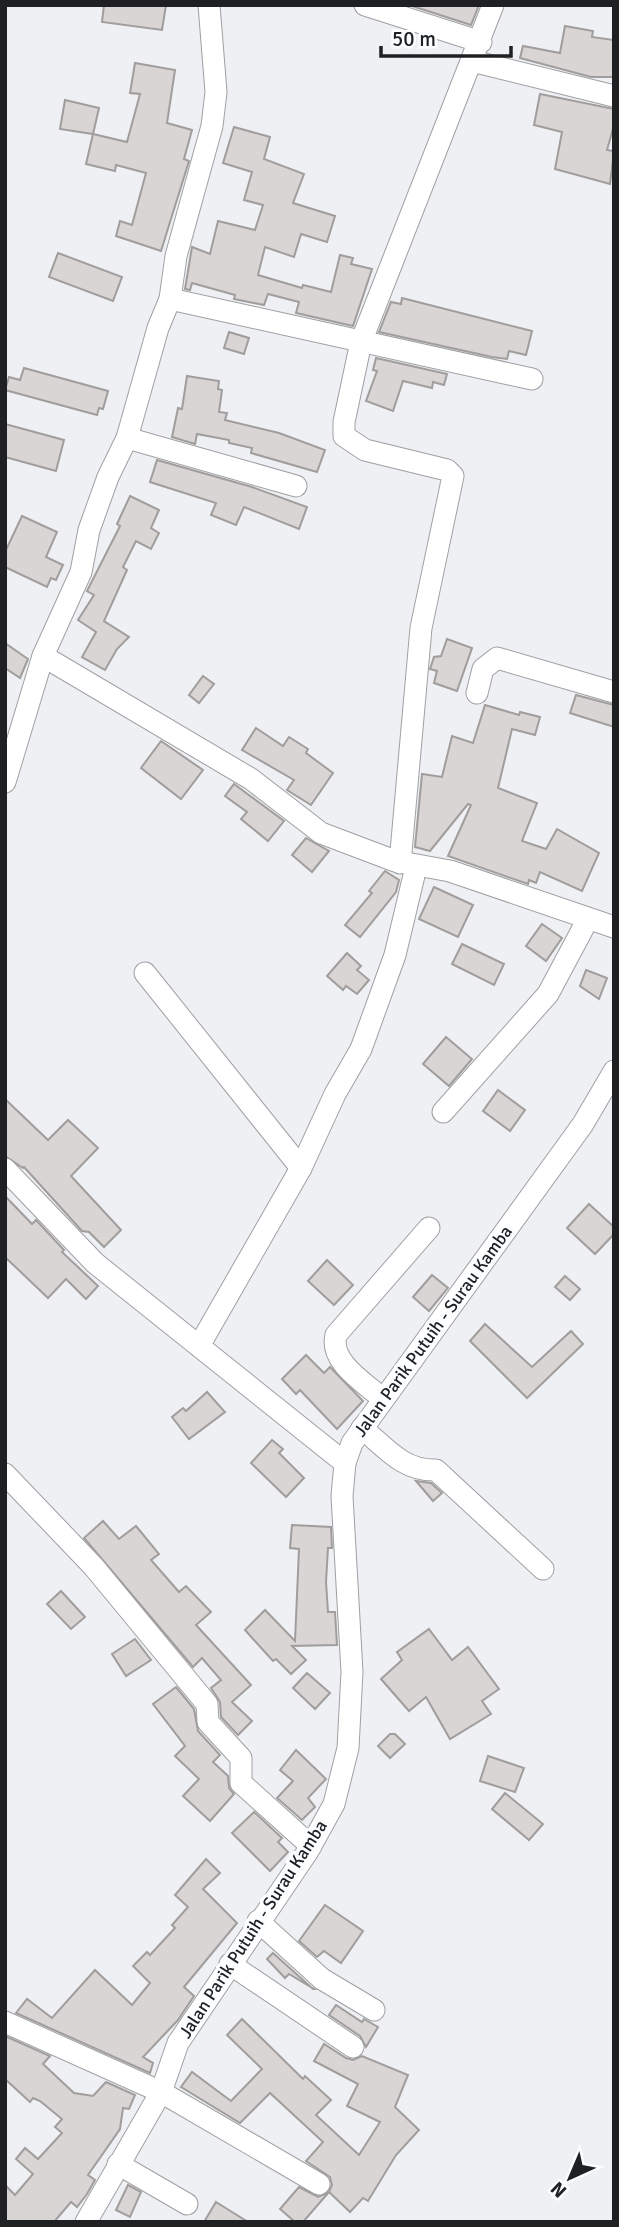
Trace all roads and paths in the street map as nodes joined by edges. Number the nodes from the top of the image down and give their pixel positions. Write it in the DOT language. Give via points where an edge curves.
graph roads {
  1 [pos="209,5"];
  2 [pos="365,5"];
  3 [pos="493,5"];
  4 [pos="476,52"];
  5 [pos="614,96"];
  6 [pos="170,299"];
  7 [pos="361,342"];
  8 [pos="532,379"];
  9 [pos="127,438"];
  10 [pos="296,486"];
  11 [pos="43,656"];
  12 [pos="614,692"];
  13 [pos="477,693"];
  14 [pos="5,782"];
  15 [pos="408,865"];
  16 [pos="588,919"];
  17 [pos="614,926"];
  18 [pos="145,973"];
  19 [pos="614,1071"];
  20 [pos="443,1112"];
  21 [pos="301,1168"];
  22 [pos="5,1169"];
  23 [pos="429,1228"];
  24 [pos="199,1346"];
  25 [pos="383,1399"];
  26 [pos="362,1428"];
  27 [pos="345,1463"];
  28 [pos="5,1474"];
  29 [pos="543,1569"];
  30 [pos="311,1846"];
  31 [pos="258,1921"];
  32 [pos="230,1964"];
  33 [pos="374,2010"];
  34 [pos="5,2022"];
  35 [pos="353,2047"];
  36 [pos="161,2092"];
  37 [pos="118,2164"];
  38 [pos="319,2184"];
  39 [pos="187,2204"];
  40 [pos="86,2222"];
  1 -- 6 [label="street" via="216,92 212,126 176,256"];
  2 -- 4 [label="street"];
  3 -- 4 [label="street"];
  4 -- 5 [label="street"];
  4 -- 7 [label="street"];
  6 -- 7 [label="street"];
  6 -- 9 [label="street"];
  7 -- 8 [label="street"];
  7 -- 15 [label="street" via="344,436 365,450 446,470 453,476 421,628"];
  9 -- 10 [label="street"];
  9 -- 11 [label="street" via="89,530 81,572"];
  11 -- 14 [label="street"];
  11 -- 15 [label="street" via="251,779 321,833"];
  12 -- 13 [label="street" via="497,657 483,668"];
  15 -- 16 [label="street" via="450,871"];
  15 -- 21 [label="street" via="395,956 361,1049"];
  16 -- 17 [label="street"];
  16 -- 20 [label="street" via="548,994"];
  18 -- 21 [label="street"];
  19 -- 25 [label="street, Jalan Parik Putuih - Surau Kamba" via="583,1124"];
  21 -- 24 [label="street"];
  22 -- 24 [label="street" via="95,1263"];
  23 -- 25 [label="street" via="334,1344 339,1358"];
  24 -- 27 [label="street"];
  25 -- 26 [label="street, Jalan Parik Putuih - Surau Kamba"];
  26 -- 27 [label="street, Jalan Parik Putuih - Surau Kamba"];
  26 -- 29 [label="street" via="402,1462 418,1470 436,1470"];
  27 -- 30 [label="street, Jalan Parik Putuih - Surau Kamba" via="343,1522 352,1672 348,1748 334,1804"];
  28 -- 30 [label="street" via="93,1566 207,1704 208,1722 241,1758 242,1783"];
  30 -- 31 [label="street, Jalan Parik Putuih - Surau Kamba"];
  31 -- 32 [label="street, Jalan Parik Putuih - Surau Kamba"];
  31 -- 33 [label="street" via="323,1979"];
  32 -- 35 [label="street"];
  32 -- 36 [label="street, Jalan Parik Putuih - Surau Kamba" via="178,2043"];
  34 -- 36 [label="street"];
  36 -- 37 [label="street, Jalan Parik Putuih - Surau Kamba"];
  36 -- 38 [label="street"];
  37 -- 39 [label="street"];
  37 -- 40 [label="street, Jalan Parik Putuih - Surau Kamba"];
}
